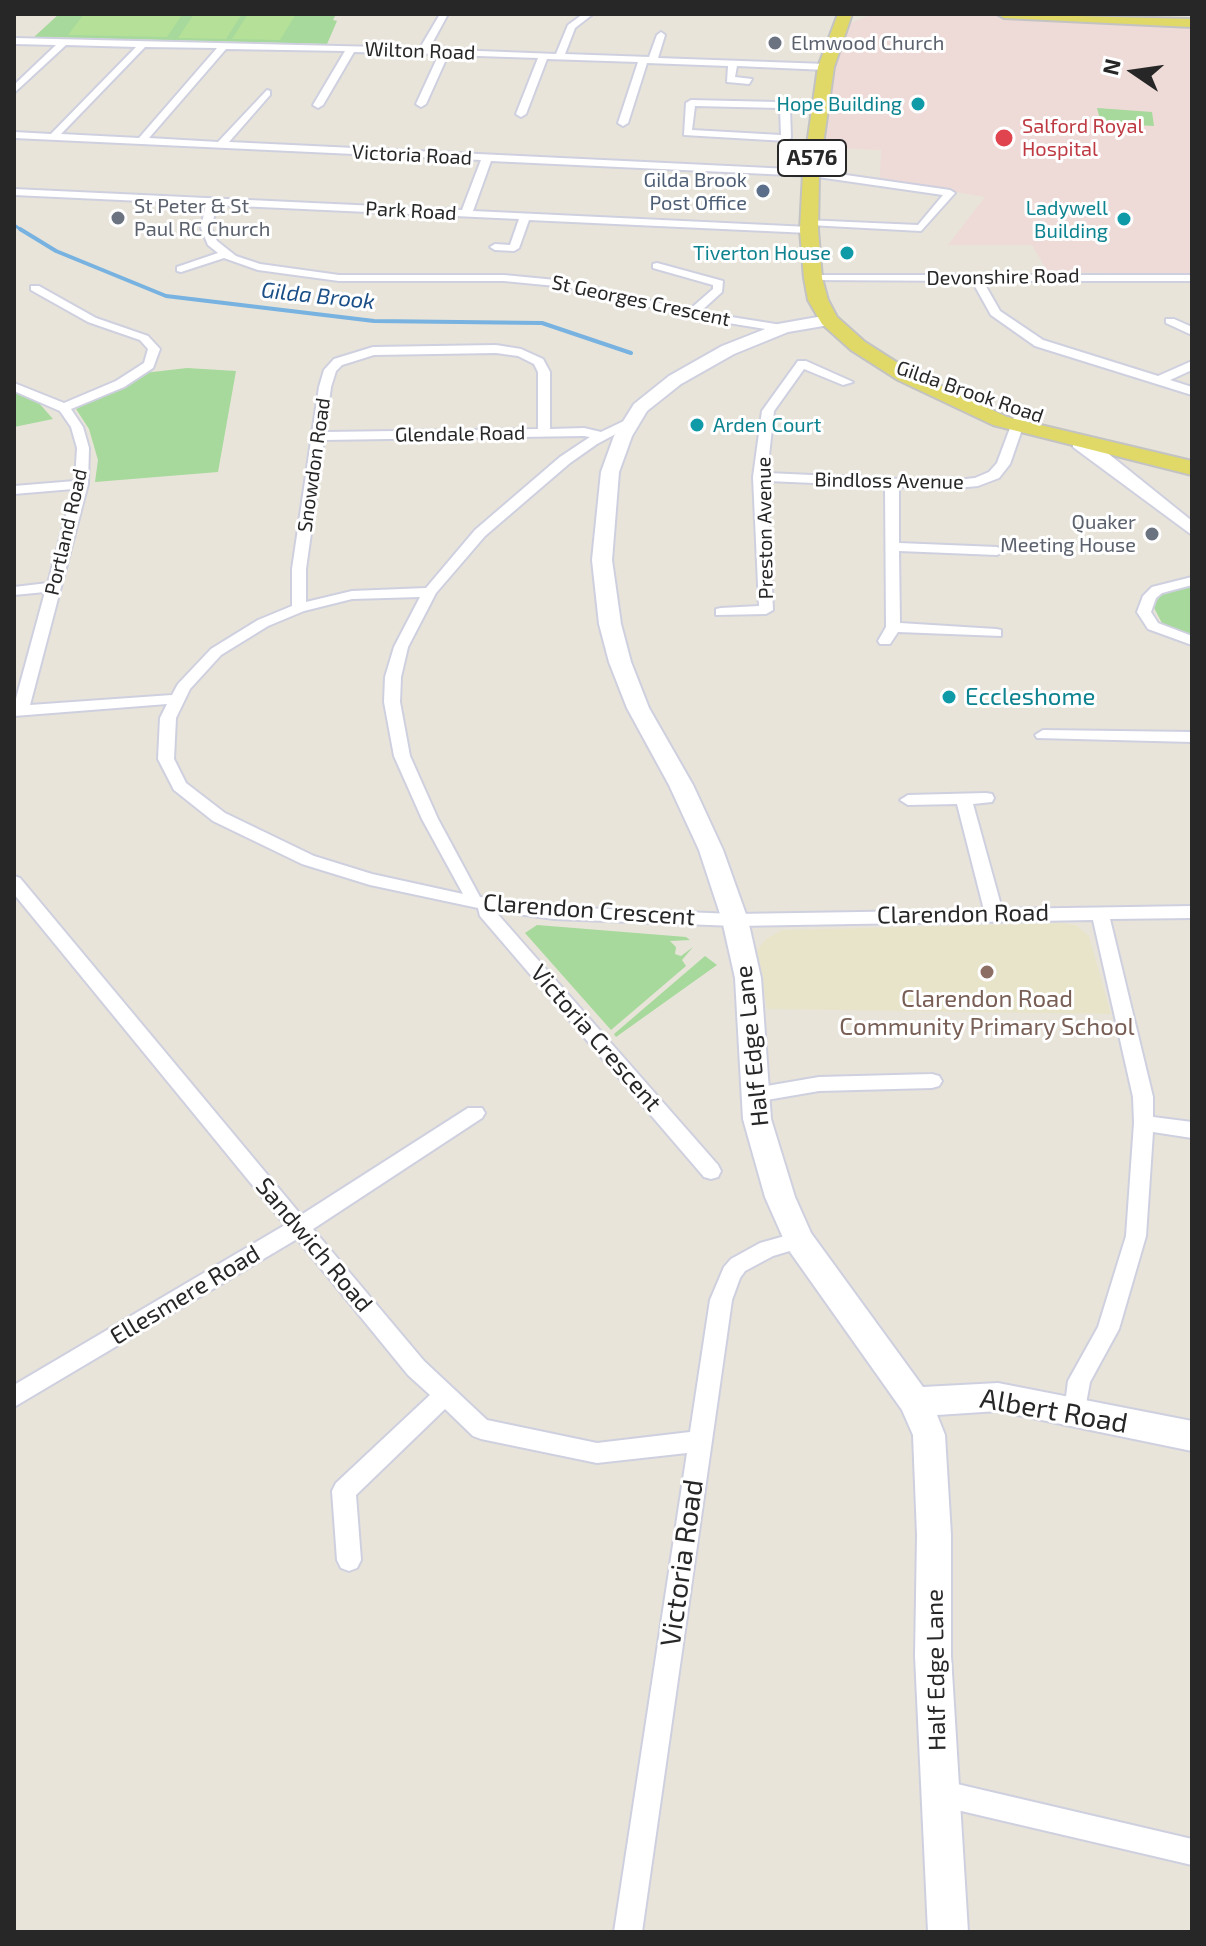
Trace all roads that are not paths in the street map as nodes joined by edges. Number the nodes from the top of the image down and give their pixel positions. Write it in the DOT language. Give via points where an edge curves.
graph roads {
  1 [pos="444,14"];
  2 [pos="589,14"];
  3 [pos="1004,14"];
  4 [pos="863,16"];
  5 [pos="1076,16"];
  6 [pos="843,20"];
  7 [pos="1192,23"];
  8 [pos="661,35"];
  9 [pos="14,41"];
  10 [pos="64,42"];
  11 [pos="144,43"];
  12 [pos="224,46"];
  13 [pos="351,49"];
  14 [pos="423,51"];
  15 [pos="445,52"];
  16 [pos="543,56"];
  17 [pos="560,56"];
  18 [pos="648,60"];
  19 [pos="733,63"];
  20 [pos="826,67"];
  21 [pos="749,81"];
  22 [pos="14,90"];
  23 [pos="263,95"];
  24 [pos="421,104"];
  25 [pos="318,105"];
  26 [pos="820,106"];
  27 [pos="785,107"];
  28 [pos="521,114"];
  29 [pos="623,123"];
  30 [pos="14,135"];
  31 [pos="52,138"];
  32 [pos="140,143"];
  33 [pos="220,146"];
  34 [pos="487,159"];
  35 [pos="811,173"];
  36 [pos="14,192"];
  37 [pos="950,193"];
  38 [pos="212,202"];
  39 [pos="466,214"];
  40 [pos="525,217"];
  41 [pos="809,226"];
  42 [pos="495,247"];
  43 [pos="224,254"];
  44 [pos="657,266"];
  45 [pos="181,269"];
  46 [pos="976,278"];
  47 [pos="1192,278"];
  48 [pos="814,286"];
  49 [pos="35,288"];
  50 [pos="691,314"];
  51 [pos="829,320"];
  52 [pos="1170,321"];
  53 [pos="786,328"];
  54 [pos="1192,331"];
  55 [pos="1192,365"];
  56 [pos="1158,381"];
  57 [pos="847,382"];
  58 [pos="14,387"];
  59 [pos="1192,391"];
  60 [pos="64,408"];
  61 [pos="1020,419"];
  62 [pos="630,423"];
  63 [pos="544,433"];
  64 [pos="318,436"];
  65 [pos="602,436"];
  66 [pos="1079,443"];
  67 [pos="1129,448"];
  68 [pos="1192,453"];
  69 [pos="1192,468"];
  70 [pos="760,477"];
  71 [pos="1124,477"];
  72 [pos="81,484"];
  73 [pos="892,484"];
  74 [pos="14,490"];
  75 [pos="1192,530"];
  76 [pos="893,547"];
  77 [pos="997,551"];
  78 [pos="1192,581"];
  79 [pos="54,587"];
  80 [pos="14,591"];
  81 [pos="430,592"];
  82 [pos="299,608"];
  83 [pos="721,612"];
  84 [pos="996,633"];
  85 [pos="1192,641"];
  86 [pos="175,699"];
  87 [pos="17,710"];
  88 [pos="1043,735"];
  89 [pos="1192,737"];
  90 [pos="986,798"];
  91 [pos="964,799"];
  92 [pos="908,800"];
  93 [pos="14,882"];
  94 [pos="469,901"];
  95 [pos="488,904"];
  96 [pos="1192,912"];
  97 [pos="994,913"];
  98 [pos="1100,914"];
  99 [pos="735,920"];
  100 [pos="932,1081"];
  101 [pos="755,1095"];
  102 [pos="475,1113"];
  103 [pos="1144,1123"];
  104 [pos="1192,1130"];
  105 [pos="711,1171"];
  106 [pos="299,1227"];
  107 [pos="799,1240"];
  108 [pos="445,1395"];
  109 [pos="14,1397"];
  110 [pos="915,1402"];
  111 [pos="1075,1413"];
  112 [pos="1192,1436"];
  113 [pos="699,1441"];
  114 [pos="349,1560"];
  115 [pos="940,1793"];
  116 [pos="1192,1852"];
  117 [pos="628,1932"];
  118 [pos="948,1932"];
  1 -- 14 [label="street"];
  2 -- 17 [label="street" via="571,27"];
  3 -- 5 [label="main road"];
  4 -- 6 [label="main road"];
  5 -- 7 [label="main road"];
  6 -- 20 [label="main road, A576"];
  8 -- 18 [label="street"];
  9 -- 10 [label="street, Wilton Road"];
  10 -- 11 [label="street, Wilton Road"];
  10 -- 22 [label="street"];
  11 -- 12 [label="street, Wilton Road"];
  11 -- 31 [label="street"];
  12 -- 13 [label="street, Wilton Road"];
  12 -- 32 [label="street"];
  13 -- 14 [label="street, Wilton Road"];
  13 -- 25 [label="street"];
  14 -- 15 [label="street, Wilton Road"];
  15 -- 16 [label="street, Wilton Road"];
  15 -- 24 [label="street"];
  16 -- 17 [label="street, Wilton Road"];
  16 -- 28 [label="street"];
  17 -- 18 [label="street, Wilton Road"];
  18 -- 19 [label="street, Wilton Road" via="722,58"];
  18 -- 29 [label="street"];
  19 -- 20 [label="street, Wilton Road"];
  19 -- 21 [label="street" via="730,80"];
  20 -- 26 [label="main road, A576"];
  23 -- 33 [label="street"];
  26 -- 27 [label="street"];
  26 -- 35 [label="main road, A576"];
  27 -- 27 [label="street" via="786,138 687,133 691,103"];
  30 -- 31 [label="street, Victoria Road"];
  31 -- 32 [label="street, Victoria Road"];
  32 -- 33 [label="street, Victoria Road"];
  33 -- 34 [label="street, Victoria Road"];
  34 -- 35 [label="street, Victoria Road"];
  34 -- 39 [label="street"];
  35 -- 37 [label="street, Victoria Road"];
  35 -- 41 [label="main road, A576"];
  36 -- 38 [label="street, Park Road"];
  37 -- 41 [label="street, Park Road" via="921,228"];
  38 -- 39 [label="street, Park Road"];
  38 -- 43 [label="street" via="206,228"];
  39 -- 40 [label="street, Park Road"];
  40 -- 41 [label="street, Park Road"];
  40 -- 42 [label="street" via="514,248"];
  41 -- 48 [label="main road, A576"];
  43 -- 45 [label="street"];
  43 -- 50 [label="street, St Georges Crescent" via="258,267 339,278 506,273"];
  44 -- 50 [label="street" via="719,283"];
  46 -- 47 [label="street, Devonshire Road"];
  46 -- 48 [label="street, Devonshire Road"];
  46 -- 56 [label="street" via="986,302 1021,334 1056,351"];
  48 -- 51 [label="main road, A576"];
  48 -- 53 [label="main road" via="808,308"];
  49 -- 60 [label="street" via="92,320 144,338 154,349 149,365 139,372"];
  50 -- 53 [label="street, St Georges Crescent"];
  51 -- 53 [label="main road, Half Edge Lane"];
  51 -- 61 [label="main road, Gilda Brook Road / A576" via="858,346 932,391"];
  52 -- 54 [label="street"];
  53 -- 62 [label="main road, Half Edge Lane" via="691,370 655,394"];
  55 -- 56 [label="street"];
  56 -- 59 [label="street"];
  57 -- 70 [label="street, Preston Avenue" via="802,364 768,411"];
  58 -- 60 [label="street"];
  60 -- 72 [label="street, Portland Road" via="83,448"];
  61 -- 66 [label="main road, Gilda Brook Road / A576"];
  61 -- 67 [label="main road, Gilda Brook Road / A576"];
  61 -- 73 [label="street, Bindloss Avenue" via="1003,464 987,479 957,485"];
  62 -- 65 [label="street"];
  62 -- 99 [label="main road, Half Edge Lane" via="610,472 602,560 610,624 638,708 711,850"];
  63 -- 64 [label="street, Glendale Road"];
  63 -- 64 [label="street, Snowdon Road" via="544,372 539,362 496,349 373,351 346,358 330,370"];
  63 -- 65 [label="street, Glendale Road"];
  64 -- 82 [label="street, Snowdon Road" via="298,579"];
  65 -- 81 [label="street" via="508,506"];
  66 -- 67 [label="main road, Gilda Brook Road / A576"];
  66 -- 71 [label="street"];
  67 -- 68 [label="main road, Gilda Brook Road / A576"];
  67 -- 69 [label="main road, Gilda Brook Road / A576"];
  67 -- 71 [label="street" via="1121,466"];
  70 -- 73 [label="street, Bindloss Avenue"];
  70 -- 83 [label="street, Preston Avenue" via="766,610"];
  71 -- 75 [label="street"];
  72 -- 74 [label="street"];
  72 -- 79 [label="street, Portland Road"];
  73 -- 76 [label="street"];
  76 -- 77 [label="street"];
  76 -- 84 [label="street" via="889,634"];
  78 -- 85 [label="street" via="1157,590 1144,612 1153,626"];
  79 -- 80 [label="street"];
  79 -- 87 [label="street, Portland Road"];
  81 -- 82 [label="street, Clarendon Crescent" via="352,595"];
  81 -- 94 [label="street" via="398,658 393,716 407,771 472,894"];
  82 -- 86 [label="street, Clarendon Crescent" via="216,652"];
  86 -- 87 [label="street"];
  86 -- 94 [label="street, Clarendon Crescent" via="164,744 170,773 209,811 308,860"];
  88 -- 89 [label="street"];
  90 -- 91 [label="street"];
  91 -- 92 [label="street"];
  91 -- 97 [label="street"];
  93 -- 106 [label="street, Sandwich Road"];
  94 -- 95 [label="street, Clarendon Crescent"];
  95 -- 99 [label="street, Clarendon Crescent" via="614,917"];
  95 -- 105 [label="street, Victoria Crescent" via="486,912"];
  96 -- 98 [label="street, Clarendon Road"];
  97 -- 98 [label="street, Clarendon Road"];
  97 -- 99 [label="street, Clarendon Road"];
  98 -- 103 [label="street" via="1143,1097"];
  99 -- 101 [label="main road, Half Edge Lane" via="748,978"];
  100 -- 101 [label="street" via="819,1084"];
  101 -- 107 [label="main road, Half Edge Lane" via="768,1161"];
  102 -- 106 [label="street, Ellesmere Road"];
  103 -- 104 [label="street"];
  103 -- 111 [label="street" via="1136,1236 1108,1329 1079,1381"];
  106 -- 108 [label="street, Sandwich Road" via="416,1368"];
  106 -- 109 [label="street, Ellesmere Road"];
  107 -- 110 [label="main road, Half Edge Lane"];
  107 -- 113 [label="street, Victoria Road" via="751,1256 731,1273 721,1300"];
  108 -- 113 [label="street, Sandwich Road" via="481,1429 597,1453"];
  108 -- 114 [label="street" via="344,1491"];
  110 -- 111 [label="main road, Albert Road" via="998,1397"];
  110 -- 115 [label="main road, Half Edge Lane" via="929,1435 932,1463"];
  111 -- 112 [label="main road, Albert Road"];
  113 -- 117 [label="street, Victoria Road"];
  115 -- 116 [label="street"];
  115 -- 118 [label="main road, Half Edge Lane"];
}
